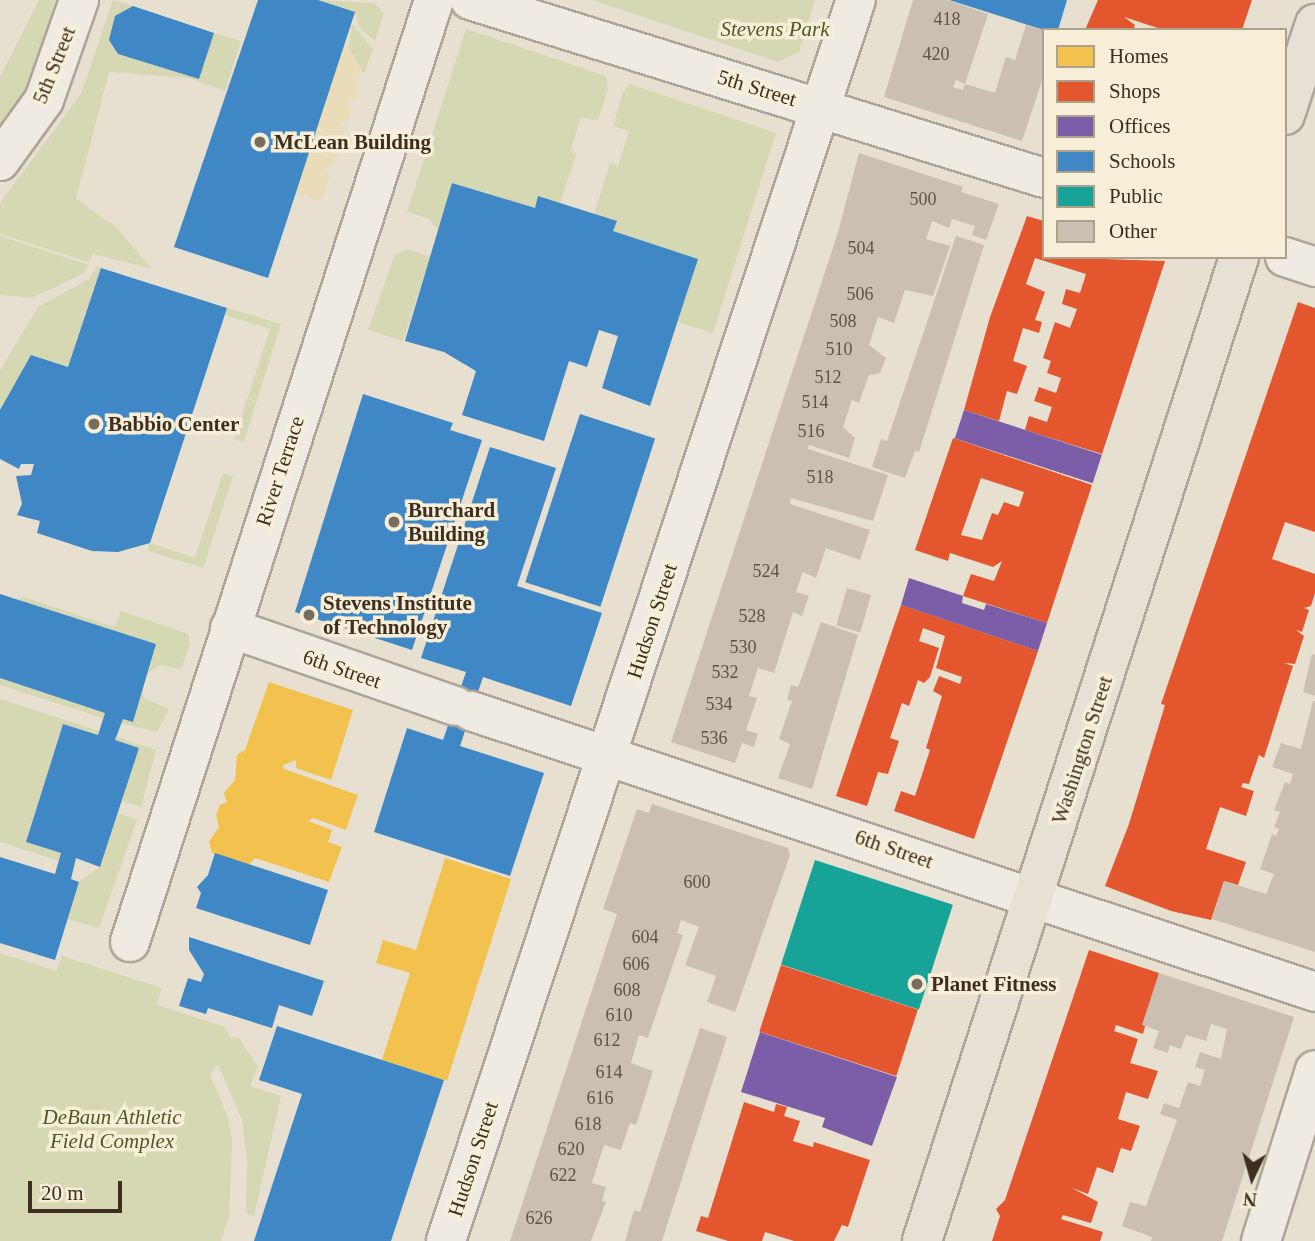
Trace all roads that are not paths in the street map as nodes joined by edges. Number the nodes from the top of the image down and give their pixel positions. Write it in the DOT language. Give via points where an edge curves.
graph roads {
  1 [pos="79,0"];
  2 [pos="434,0"];
  3 [pos="470,0"];
  4 [pos="856,0"];
  5 [pos="1315,24"];
  6 [pos="820,107"];
  7 [pos="1287,109"];
  8 [pos="0,161"];
  9 [pos="1042,177"];
  10 [pos="1287,258"];
  11 [pos="1238,259"];
  12 [pos="1315,267"];
  13 [pos="230,628"];
  14 [pos="607,757"];
  15 [pos="1035,897"];
  16 [pos="130,942"];
  17 [pos="1315,992"];
  18 [pos="1315,1070"];
  19 [pos="446,1241"];
  20 [pos="922,1241"];
  21 [pos="1261,1241"];
  1 -- 8 [label="street, 5th Street" via="44,100"];
  2 -- 13 [label="street, River Terrace"];
  3 -- 6 [label="street, 5th Street"];
  4 -- 6 [label="street, Hudson Street"];
  5 -- 7 [label="main road"];
  6 -- 9 [label="street, 5th Street"];
  6 -- 14 [label="street, Hudson Street"];
  10 -- 12 [label="street"];
  11 -- 15 [label="main road, Washington Street"];
  13 -- 14 [label="street, 6th Street"];
  13 -- 16 [label="street, River Terrace"];
  14 -- 15 [label="street, 6th Street"];
  14 -- 19 [label="street, Hudson Street"];
  15 -- 17 [label="street, 6th Street"];
  15 -- 20 [label="main road, Washington Street"];
  18 -- 21 [label="street"];
}
